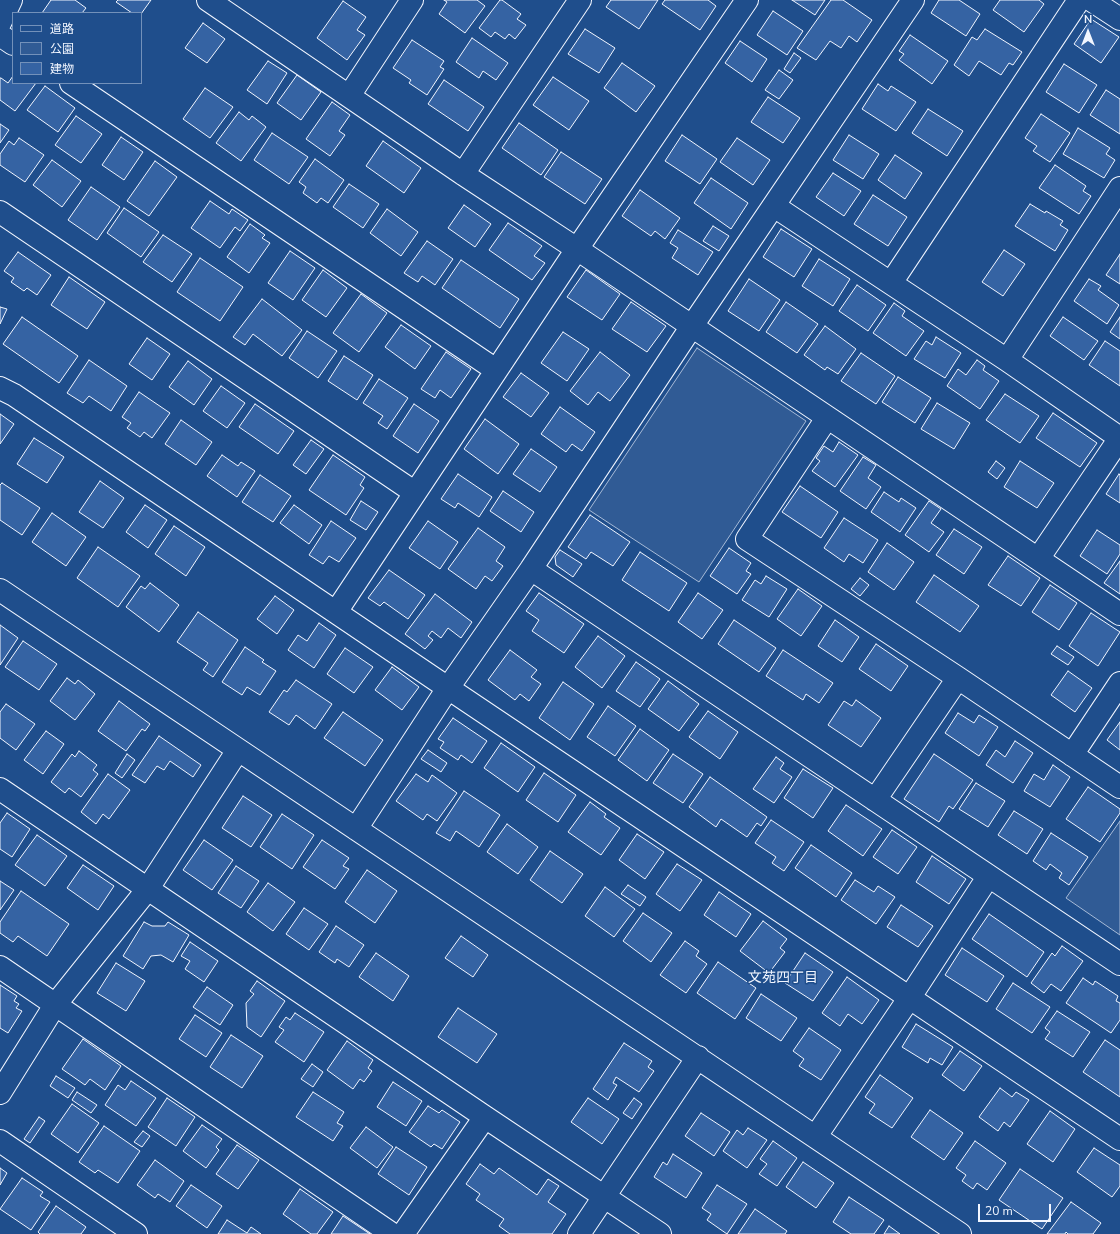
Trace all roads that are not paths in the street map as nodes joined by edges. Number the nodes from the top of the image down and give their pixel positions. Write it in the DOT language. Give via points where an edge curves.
graph roads {
  1 [pos="11,0"];
  2 [pos="208,0"];
  3 [pos="412,0"];
  4 [pos="580,0"];
  5 [pos="747,0"];
  6 [pos="913,0"];
  7 [pos="1080,0"];
  8 [pos="1091,0"];
  9 [pos="1120,19"];
  10 [pos="0,23"];
  11 [pos="0,35"];
  12 [pos="12,43"];
  13 [pos="72,84"];
  14 [pos="349,96"];
  15 [pos="463,174"];
  16 [pos="1120,188"];
  17 [pos="774,206"];
  18 [pos="0,212"];
  19 [pos="577,249"];
  20 [pos="891,284"];
  21 [pos="692,326"];
  22 [pos="1007,360"];
  23 [pos="496,370"];
  24 [pos="0,388"];
  25 [pos="828,418"];
  26 [pos="1120,438"];
  27 [pos="414,492"];
  28 [pos="1038,560"];
  29 [pos="531,569"];
  30 [pos="0,590"];
  31 [pos="336,612"];
  32 [pos="1120,614"];
  33 [pos="958,678"];
  34 [pos="1120,683"];
  35 [pos="448,688"];
  36 [pos="238,750"];
  37 [pos="1072,755"];
  38 [pos="1120,787"];
  39 [pos="0,790"];
  40 [pos="875,800"];
  41 [pos="356,828"];
  42 [pos="988,877"];
  43 [pos="147,890"];
  44 [pos="1120,964"];
  45 [pos="0,967"];
  46 [pos="910,997"];
  47 [pos="55,1005"];
  48 [pos="698,1057"];
  49 [pos="0,1093"];
  50 [pos="485,1117"];
  51 [pos="816,1136"];
  52 [pos="1120,1139"];
  53 [pos="0,1141"];
  54 [pos="604,1197"];
  55 [pos="136,1234"];
  56 [pos="392,1234"];
  57 [pos="403,1234"];
  58 [pos="579,1234"];
  59 [pos="660,1234"];
  60 [pos="960,1234"];
  1 -- 10 [label="street"];
  2 -- 14 [label="street"];
  3 -- 14 [label="street"];
  4 -- 15 [label="street"];
  5 -- 19 [label="street"];
  6 -- 17 [label="street"];
  7 -- 20 [label="street"];
  8 -- 9 [label="street"];
  11 -- 12 [label="street"];
  13 -- 23 [label="street"];
  14 -- 15 [label="street"];
  15 -- 19 [label="street"];
  16 -- 22 [label="street"];
  17 -- 20 [label="street"];
  17 -- 21 [label="street"];
  18 -- 27 [label="street"];
  19 -- 21 [label="street"];
  19 -- 23 [label="street"];
  20 -- 22 [label="street"];
  21 -- 25 [label="street"];
  21 -- 29 [label="street"];
  22 -- 26 [label="street"];
  23 -- 27 [label="street"];
  24 -- 31 [label="street"];
  25 -- 28 [label="street"];
  25 -- 33 [label="street" via="747,539"];
  26 -- 28 [label="street"];
  27 -- 31 [label="street"];
  28 -- 32 [label="street"];
  29 -- 35 [label="street"];
  29 -- 40 [label="street"];
  30 -- 36 [label="street"];
  31 -- 35 [label="street"];
  33 -- 37 [label="street"];
  33 -- 40 [label="street"];
  34 -- 37 [label="street"];
  35 -- 41 [label="street"];
  35 -- 46 [label="street"];
  36 -- 41 [label="street"];
  36 -- 43 [label="street"];
  37 -- 38 [label="street"];
  39 -- 43 [label="street"];
  40 -- 42 [label="street"];
  41 -- 48 [label="street"];
  42 -- 44 [label="street"];
  42 -- 46 [label="street"];
  43 -- 47 [label="street"];
  43 -- 50 [label="street"];
  45 -- 47 [label="street"];
  46 -- 51 [label="street"];
  46 -- 52 [label="street"];
  47 -- 49 [label="street"];
  47 -- 56 [label="street"];
  48 -- 51 [label="street"];
  48 -- 54 [label="street"];
  50 -- 54 [label="street"];
  50 -- 57 [label="street"];
  51 -- 60 [label="street"];
  53 -- 55 [label="street"];
  54 -- 58 [label="street"];
  54 -- 59 [label="street"];
}
